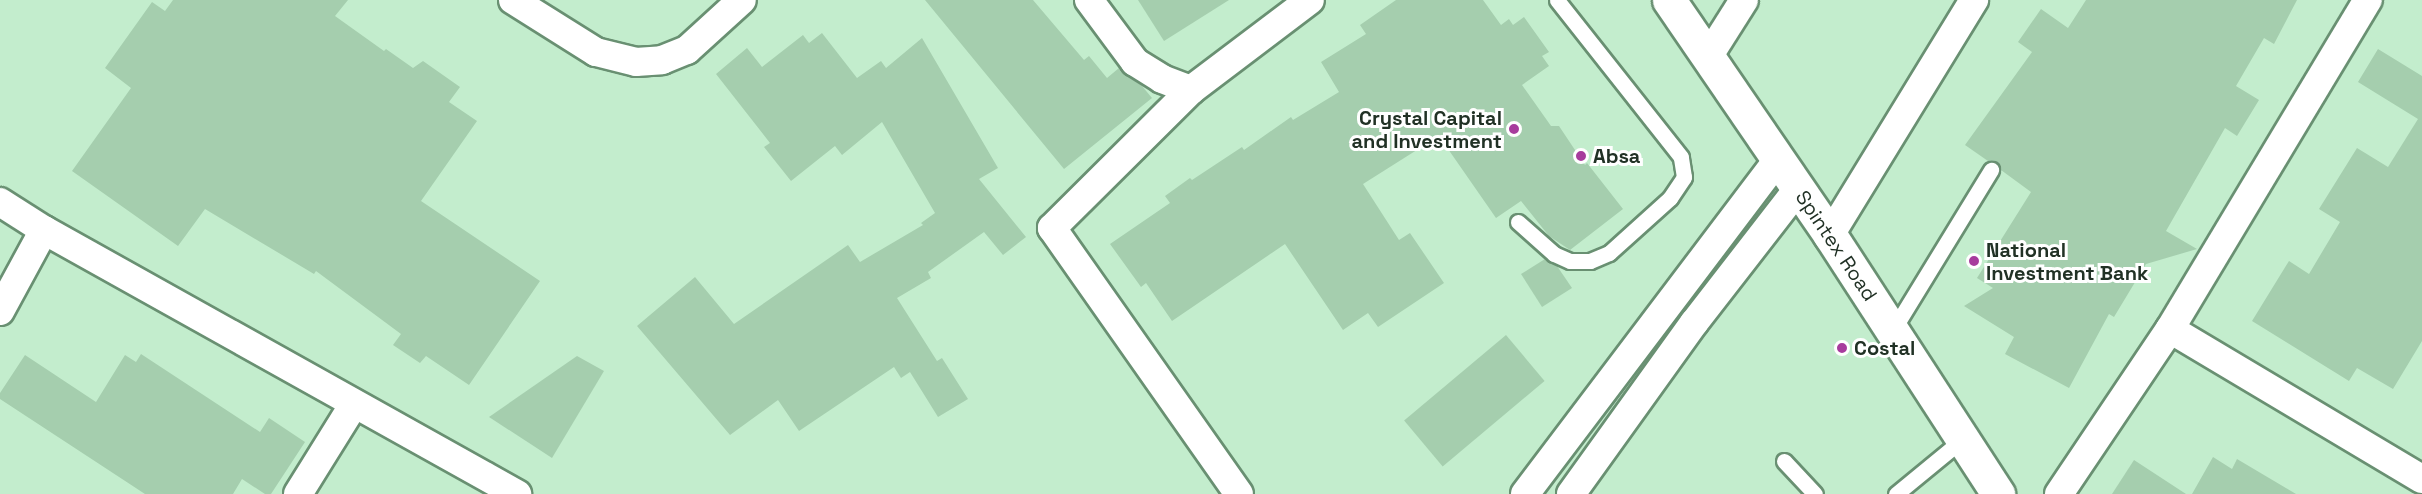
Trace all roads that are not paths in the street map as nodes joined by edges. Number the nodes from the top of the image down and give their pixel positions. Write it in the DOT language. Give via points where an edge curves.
graph roads {
  1 [pos="513,0"];
  2 [pos="742,0"];
  3 [pos="1089,0"];
  4 [pos="1311,0"];
  5 [pos="1557,0"];
  6 [pos="1669,0"];
  7 [pos="1744,0"];
  8 [pos="1974,0"];
  9 [pos="2368,0"];
  10 [pos="1708,57"];
  11 [pos="1191,90"];
  12 [pos="1777,161"];
  13 [pos="1991,170"];
  14 [pos="1798,189"];
  15 [pos="0,202"];
  16 [pos="1518,222"];
  17 [pos="44,230"];
  18 [pos="1830,235"];
  19 [pos="0,311"];
  20 [pos="2170,328"];
  21 [pos="1893,330"];
  22 [pos="354,404"];
  23 [pos="1963,439"];
  24 [pos="1784,461"];
  25 [pos="2422,479"];
  26 [pos="298,494"];
  27 [pos="518,494"];
  28 [pos="1239,494"];
  29 [pos="1525,494"];
  30 [pos="1571,494"];
  31 [pos="1815,494"];
  32 [pos="1896,494"];
  33 [pos="1998,494"];
  34 [pos="2059,494"];
  1 -- 2 [label="street" via="596,52 636,62 662,60 687,50"];
  3 -- 11 [label="street" via="1135,62 1162,79"];
  4 -- 11 [label="street"];
  5 -- 16 [label="lane" via="1681,157 1684,177 1670,198 1609,253 1590,261 1570,261 1554,254"];
  6 -- 10 [label="main road, Spintex Road"];
  7 -- 10 [label="street"];
  8 -- 18 [label="street"];
  9 -- 20 [label="street"];
  10 -- 12 [label="main road, Spintex Road"];
  11 -- 28 [label="street" via="1052,228"];
  12 -- 14 [label="main road, Spintex Road"];
  12 -- 29 [label="street"];
  13 -- 21 [label="lane"];
  14 -- 18 [label="main road, Spintex Road"];
  14 -- 30 [label="street" via="1694,322"];
  15 -- 17 [label="street"];
  17 -- 19 [label="street"];
  17 -- 22 [label="street"];
  18 -- 21 [label="main road, Spintex Road"];
  20 -- 25 [label="street"];
  20 -- 34 [label="street"];
  21 -- 23 [label="main road, Spintex Road"];
  22 -- 26 [label="street"];
  22 -- 27 [label="street"];
  23 -- 32 [label="lane"];
  23 -- 33 [label="main road, Spintex Road"];
  24 -- 31 [label="lane"];
}
